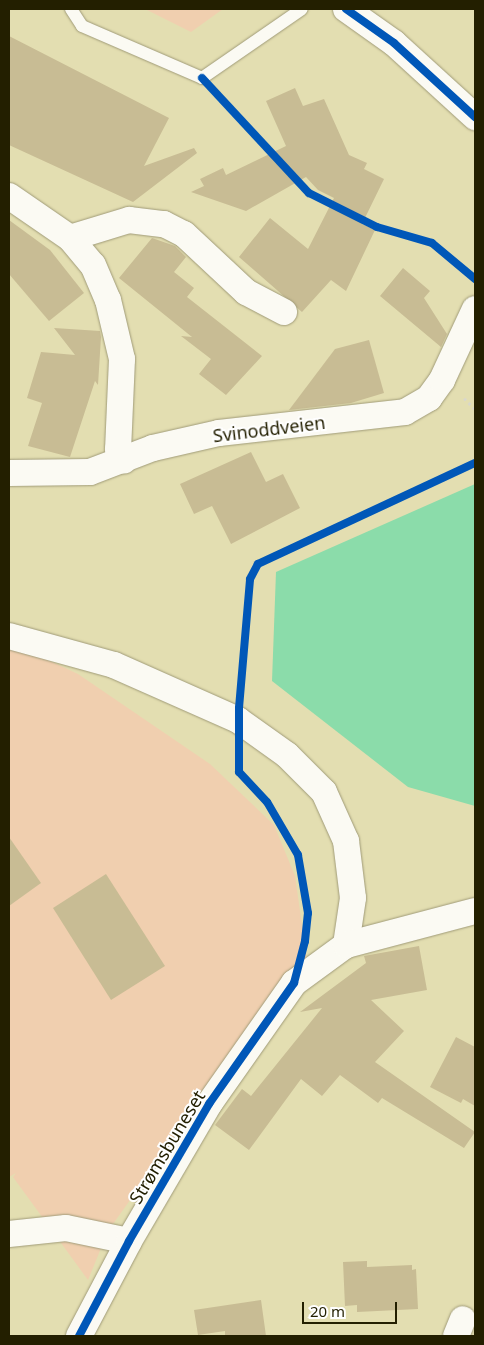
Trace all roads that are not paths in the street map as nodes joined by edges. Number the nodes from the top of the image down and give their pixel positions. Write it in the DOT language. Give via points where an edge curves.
graph roads {
  1 [pos="71,9"];
  2 [pos="302,9"];
  3 [pos="346,9"];
  4 [pos="475,117"];
  5 [pos="9,196"];
  6 [pos="70,238"];
  7 [pos="475,309"];
  8 [pos="284,312"];
  9 [pos="124,461"];
  10 [pos="9,473"];
  11 [pos="9,636"];
  12 [pos="475,911"];
  13 [pos="346,945"];
  14 [pos="9,1234"];
  15 [pos="129,1241"];
  16 [pos="79,1336"];
  1 -- 2 [label="lane" via="82,26 202,78"];
  3 -- 4 [label="street" via="394,43"];
  5 -- 6 [label="street"];
  6 -- 8 [label="street" via="129,220 164,224 184,234 246,292"];
  6 -- 9 [label="street" via="93,265 108,300 120,349 118,449"];
  7 -- 9 [label="street, Svinoddveien" via="445,375 430,398 405,412 219,434 153,448"];
  9 -- 10 [label="street, Svinoddveien" via="90,472"];
  11 -- 13 [label="street" via="114,665 229,716 287,755 324,792 346,840 353,898"];
  12 -- 13 [label="street, Strømsbuneset"];
  13 -- 15 [label="street, Strømsbuneset" via="294,983 209,1104"];
  14 -- 15 [label="street" via="66,1228"];
  15 -- 16 [label="street, Strømsbuneset"];
}
